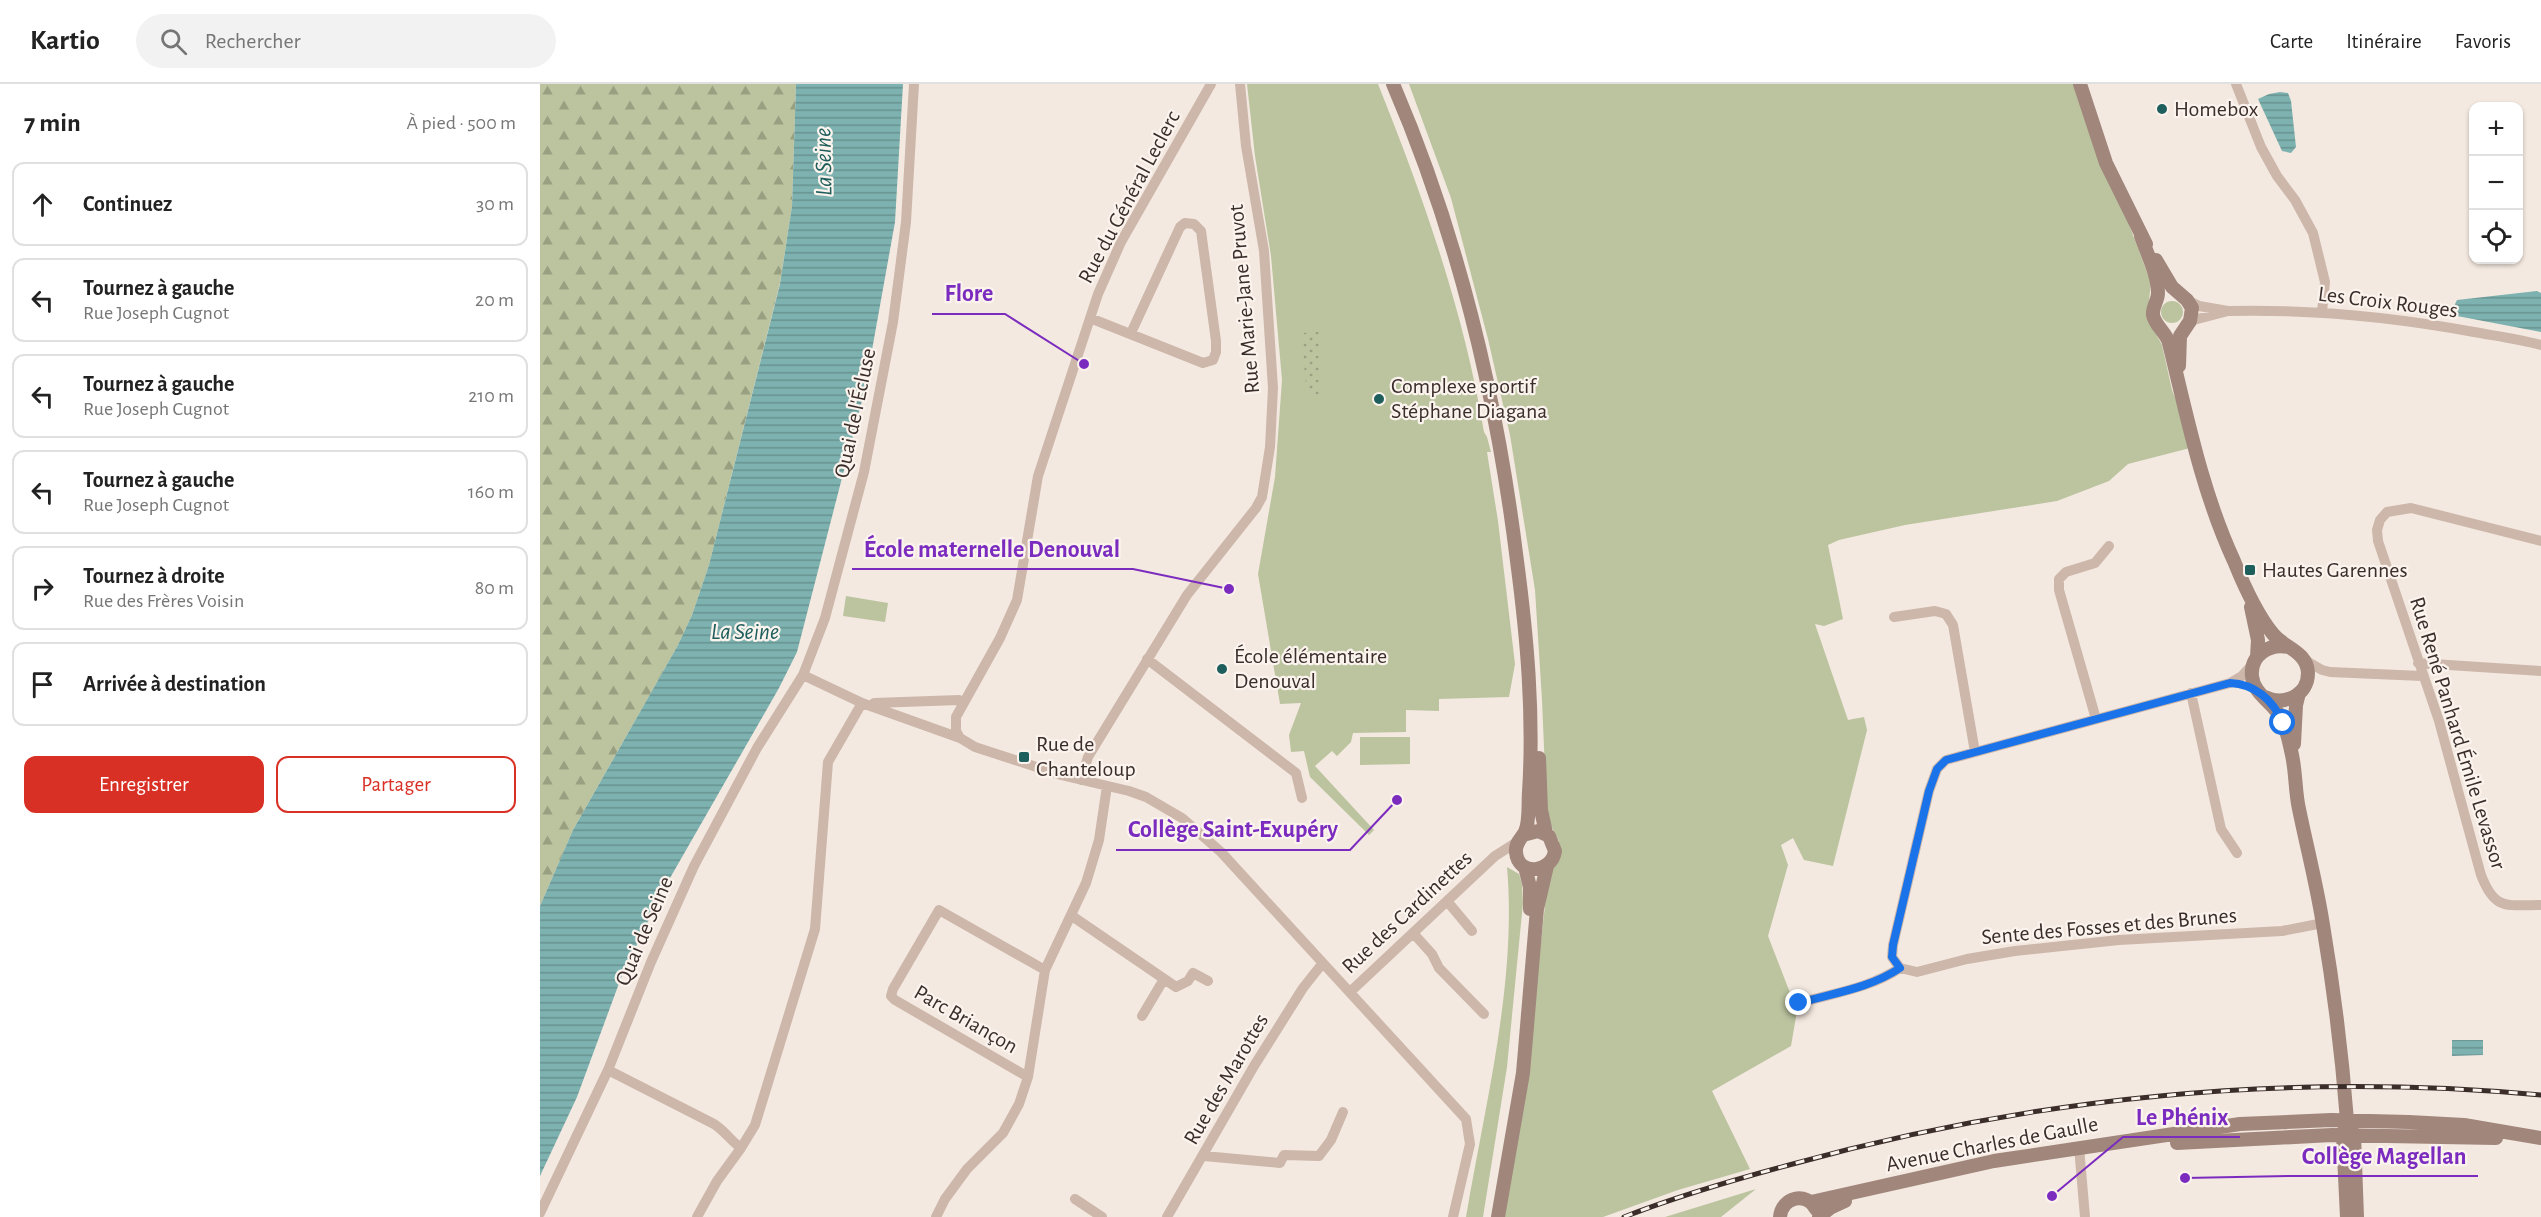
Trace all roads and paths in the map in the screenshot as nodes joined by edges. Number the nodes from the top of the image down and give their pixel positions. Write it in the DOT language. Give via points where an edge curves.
graph roads {
  1 [pos="914,84"];
  2 [pos="1211,84"];
  3 [pos="1393,84"];
  4 [pos="1402,84"];
  5 [pos="2080,84"];
  6 [pos="2236,84"];
  7 [pos="1239,86"];
  8 [pos="2141,236"];
  9 [pos="2183,297"];
  10 [pos="2156,302"];
  11 [pos="2228,311"];
  12 [pos="2322,312"];
  13 [pos="1090,318"];
  14 [pos="2187,325"];
  15 [pos="2160,328"];
  16 [pos="1131,333"];
  17 [pos="2541,345"];
  18 [pos="2180,395"];
  19 [pos="2541,541"];
  20 [pos="2109,546"];
  21 [pos="2247,591"];
  22 [pos="1894,617"];
  23 [pos="2288,647"];
  24 [pos="2303,658"];
  25 [pos="1147,659"];
  26 [pos="2255,661"];
  27 [pos="2418,663"];
  28 [pos="2541,671"];
  29 [pos="2330,672"];
  30 [pos="803,675"];
  31 [pos="2422,676"];
  32 [pos="2230,683"];
  33 [pos="2302,688"];
  34 [pos="2191,693"];
  35 [pos="2262,694"];
  36 [pos="963,702"];
  37 [pos="866,704"];
  38 [pos="2096,719"];
  39 [pos="957,733"];
  40 [pos="1975,752"];
  41 [pos="2294,762"];
  42 [pos="1081,780"];
  43 [pos="1107,786"];
  44 [pos="1302,798"];
  45 [pos="1546,833"];
  46 [pos="1520,839"];
  47 [pos="2237,854"];
  48 [pos="1491,860"];
  49 [pos="1522,864"];
  50 [pos="1547,866"];
  51 [pos="1447,901"];
  52 [pos="2541,904"];
  53 [pos="1072,916"];
  54 [pos="2323,923"];
  55 [pos="1472,931"];
  56 [pos="1413,933"];
  57 [pos="1322,964"];
  58 [pos="1900,968"];
  59 [pos="1045,970"];
  60 [pos="1164,979"];
  61 [pos="1208,981"];
  62 [pos="1350,992"];
  63 [pos="1799,1003"];
  64 [pos="1484,1014"];
  65 [pos="1142,1016"];
  66 [pos="608,1070"];
  67 [pos="1028,1077"];
  68 [pos="1343,1112"];
  69 [pos="2437,1123"];
  70 [pos="2348,1127"];
  71 [pos="2375,1135"];
  72 [pos="2312,1136"];
  73 [pos="2253,1137"];
  74 [pos="2541,1139"];
  75 [pos="741,1148"];
  76 [pos="2079,1150"];
  77 [pos="2343,1151"];
  78 [pos="1204,1156"];
  79 [pos="2355,1162"];
  80 [pos="1075,1198"];
  81 [pos="1811,1202"];
  82 [pos="540,1213"];
  83 [pos="1778,1216"];
  84 [pos="697,1217"];
  85 [pos="936,1217"];
  86 [pos="1102,1217"];
  87 [pos="1167,1217"];
  88 [pos="1453,1217"];
  89 [pos="1491,1217"];
  90 [pos="1498,1217"];
  91 [pos="1819,1217"];
  92 [pos="2085,1217"];
  93 [pos="2347,1217"];
  94 [pos="2357,1217"];
  1 -- 30 [label="street, Quai de l'Écluse" via="906,222 893,322 864,472 825,618"];
  2 -- 13 [label="street, Rue du Général Leclerc" via="1121,242"];
  3 -- 46 [label="main road" via="1422,155 1459,272 1489,392 1508,492 1530,702 1527,820"];
  4 -- 45 [label="main road" via="1464,266 1505,442 1529,611 1540,810"];
  5 -- 8 [label="main road" via="2106,163"];
  6 -- 12 [label="street" via="2261,147 2313,233 2325,282"];
  7 -- 25 [label="street, Rue Marie-Jane Pruvot" via="1264,251 1273,388 1270,447 1259,504 1187,595"];
  8 -- 9 [label="main road" via="2170,284"];
  8 -- 10 [label="main road" via="2156,280"];
  9 -- 10 [label="main road" via="2167,294"];
  9 -- 11 [label="street, Les Croix Rouges" via="2199,306"];
  9 -- 14 [label="main road" via="2192,311"];
  10 -- 15 [label="main road" via="2153,314"];
  11 -- 12 [label="street, Les Croix Rouges"];
  11 -- 14 [label="street, Les Croix Rouges"];
  12 -- 17 [label="street, Les Croix Rouges" via="2445,327"];
  13 -- 16 [label="street"];
  13 -- 36 [label="street, Rue du Général Leclerc" via="1038,476 1017,600"];
  14 -- 15 [label="main road" via="2172,332"];
  14 -- 18 [label="main road" via="2180,341"];
  15 -- 18 [label="main road" via="2168,339"];
  16 -- 16 [label="street" via="1203,363 1215,357 1216,341 1197,225 1179,227"];
  18 -- 21 [label="main road" via="2219,526"];
  19 -- 27 [label="street, Rue René Panhard Émile Levassor" via="2411,508 2387,512 2380,520 2378,541"];
  20 -- 38 [label="street" via="2095,563 2066,572 2059,579"];
  21 -- 23 [label="main road" via="2273,634"];
  21 -- 26 [label="main road" via="2256,630"];
  22 -- 40 [label="street" via="1935,611 1946,614 1953,625"];
  23 -- 24 [label="main road"];
  23 -- 26 [label="main road" via="2272,647"];
  24 -- 29 [label="street"];
  24 -- 33 [label="main road" via="2308,672"];
  25 -- 42 [label="street" via="1088,757"];
  25 -- 44 [label="street" via="1296,773"];
  26 -- 32 [label="street"];
  26 -- 35 [label="main road" via="2252,678"];
  27 -- 28 [label="street"];
  27 -- 31 [label="street, Rue René Panhard Émile Levassor"];
  29 -- 31 [label="street"];
  29 -- 33 [label="street"];
  30 -- 37 [label="street"];
  30 -- 66 [label="street, Quai de Seine" via="757,748 694,866"];
  31 -- 52 [label="street, Rue René Panhard Émile Levassor" via="2439,721 2488,894 2511,905"];
  32 -- 34 [label="street"];
  32 -- 35 [label="street"];
  33 -- 35 [label="main road" via="2284,701"];
  33 -- 41 [label="main road" via="2296,710"];
  34 -- 38 [label="street"];
  34 -- 47 [label="street" via="2221,829"];
  35 -- 41 [label="main road" via="2282,719"];
  36 -- 37 [label="street"];
  36 -- 39 [label="street, Rue du Général Leclerc" via="956,717"];
  37 -- 39 [label="street" via="941,732"];
  37 -- 75 [label="street" via="828,762 815,929 755,1125"];
  38 -- 40 [label="street"];
  39 -- 42 [label="street" via="967,743 995,754"];
  40 -- 58 [label="street" via="1946,760 1933,780 1893,945 1892,957"];
  41 -- 54 [label="main road" via="2298,804"];
  42 -- 43 [label="street"];
  43 -- 53 [label="street" via="1099,840"];
  43 -- 57 [label="street" via="1146,797 1202,833"];
  45 -- 46 [label="main road" via="1534,831"];
  45 -- 50 [label="main road" via="1555,851"];
  46 -- 48 [label="street, Rue des Cardinettes"];
  46 -- 49 [label="main road" via="1516,854"];
  48 -- 49 [label="street, Rue des Cardinettes" via="1501,858"];
  48 -- 51 [label="street, Rue des Cardinettes"];
  49 -- 50 [label="main road" via="1536,870"];
  49 -- 89 [label="main road" via="1531,895 1522,1023"];
  50 -- 90 [label="main road" via="1537,909 1523,1073"];
  51 -- 55 [label="street"];
  51 -- 56 [label="street, Rue des Cardinettes"];
  53 -- 59 [label="street"];
  53 -- 60 [label="street"];
  54 -- 58 [label="street, Sente des Fosses et des Brunes" via="2282,931 2119,940 2015,951 1917,972"];
  54 -- 70 [label="main road"];
  56 -- 62 [label="street, Rue des Cardinettes"];
  56 -- 64 [label="street" via="1432,954 1439,969"];
  57 -- 62 [label="street"];
  57 -- 78 [label="street, Rue des Marottes" via="1254,1066"];
  58 -- 63 [label="street" via="1886,978"];
  59 -- 67 [label="street"];
  59 -- 67 [label="street, Parc Briançon" via="939,910 891,996"];
  60 -- 61 [label="street" via="1176,987 1193,973"];
  60 -- 65 [label="street"];
  62 -- 88 [label="street" via="1466,1119 1470,1144"];
  66 -- 75 [label="street" via="714,1124"];
  66 -- 82 [label="street, Quai de Seine"];
  67 -- 85 [label="street" via="1003,1133 967,1169"];
  68 -- 78 [label="street" via="1319,1156 1284,1155 1280,1163"];
  69 -- 70 [label="main road, Avenue Charles de Gaulle"];
  69 -- 70 [label="main road" via="2404,1116"];
  69 -- 74 [label="main road, Avenue Charles de Gaulle"];
  70 -- 71 [label="main road, Avenue Charles de Gaulle"];
  70 -- 72 [label="main road, Avenue Charles de Gaulle"];
  70 -- 73 [label="main road" via="2281,1130"];
  70 -- 76 [label="main road, Avenue Charles de Gaulle" via="2240,1124"];
  70 -- 77 [label="main road"];
  70 -- 79 [label="main road"];
  71 -- 74 [label="main road, Avenue Charles de Gaulle"];
  71 -- 79 [label="main road" via="2362,1146"];
  72 -- 73 [label="main road, Avenue Charles de Gaulle"];
  72 -- 77 [label="main road"];
  73 -- 76 [label="main road, Avenue Charles de Gaulle"];
  75 -- 84 [label="street"];
  76 -- 81 [label="main road, Avenue Charles de Gaulle" via="1965,1166"];
  76 -- 91 [label="main road, Avenue Charles de Gaulle" via="1893,1189 1839,1203"];
  76 -- 92 [label="street"];
  77 -- 93 [label="main road"];
  78 -- 87 [label="street, Rue des Marottes"];
  79 -- 94 [label="main road"];
  80 -- 86 [label="street"];
  81 -- 83 [label="main road, Avenue Charles de Gaulle" via="1792,1199"];
  81 -- 91 [label="main road"];
}
